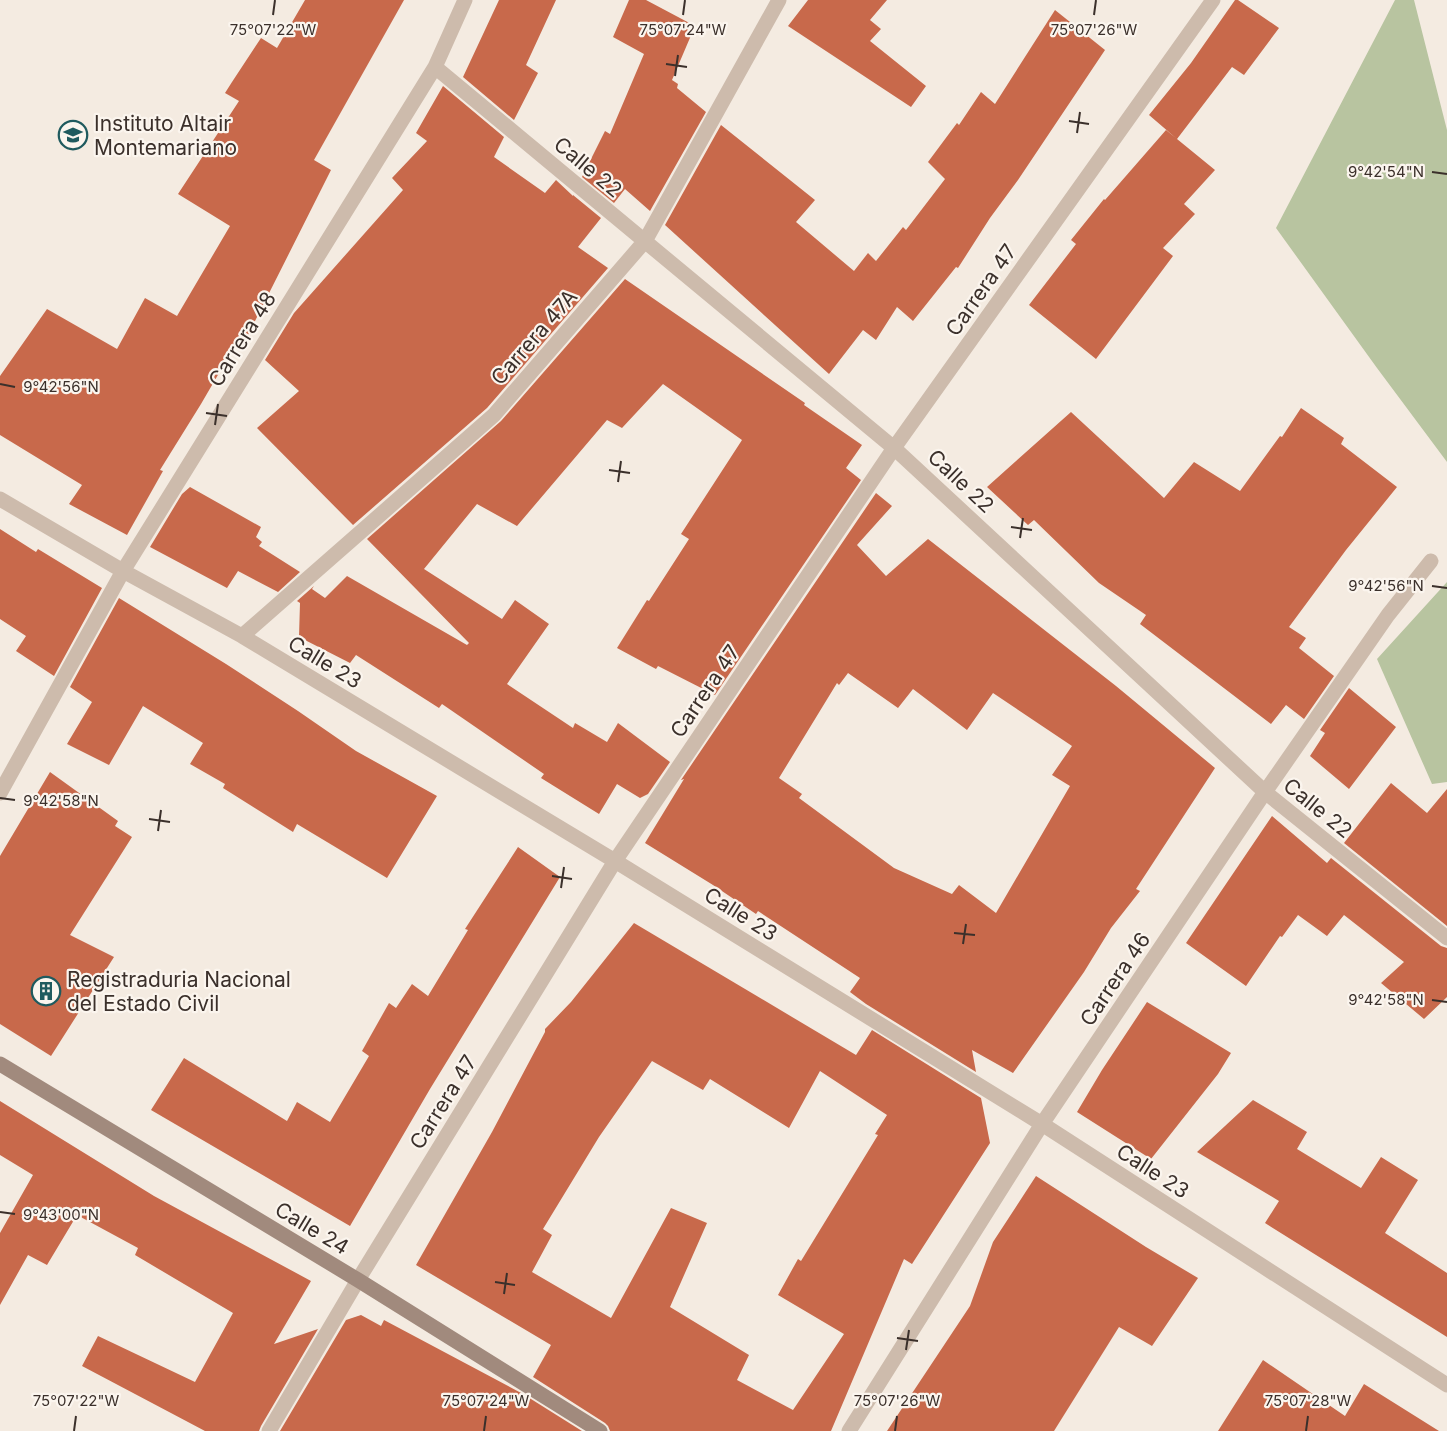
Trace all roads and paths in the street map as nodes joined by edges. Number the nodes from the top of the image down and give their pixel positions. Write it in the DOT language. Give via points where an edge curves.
graph roads {
  1 [pos="465,0"];
  2 [pos="779,0"];
  3 [pos="1213,0"];
  4 [pos="435,68"];
  5 [pos="645,241"];
  6 [pos="894,448"];
  7 [pos="0,499"];
  8 [pos="1431,561"];
  9 [pos="123,571"];
  10 [pos="242,636"];
  11 [pos="1265,792"];
  12 [pos="0,793"];
  13 [pos="615,861"];
  14 [pos="1447,938"];
  15 [pos="0,1064"];
  16 [pos="1042,1124"];
  17 [pos="358,1280"];
  18 [pos="1447,1384"];
  19 [pos="269,1431"];
  20 [pos="600,1431"];
  21 [pos="849,1431"];
  1 -- 4 [label="street, Carrera 48"];
  2 -- 5 [label="street, Carrera 47A"];
  3 -- 6 [label="street, Carrera 47"];
  4 -- 5 [label="street, Calle 22"];
  4 -- 9 [label="street, Carrera 48"];
  5 -- 6 [label="street, Calle 22"];
  5 -- 10 [label="street, Carrera 47A" via="494,416"];
  6 -- 11 [label="street, Calle 22"];
  6 -- 13 [label="street, Carrera 47"];
  7 -- 9 [label="street, Calle 23"];
  8 -- 11 [label="street, Carrera 46" via="1388,615"];
  9 -- 10 [label="street, Calle 23"];
  9 -- 12 [label="street, Carrera 48"];
  10 -- 13 [label="street, Calle 23"];
  11 -- 14 [label="street, Calle 22"];
  11 -- 16 [label="street, Carrera 46"];
  13 -- 16 [label="street, Calle 23"];
  13 -- 17 [label="street, Carrera 47"];
  15 -- 17 [label="main road, Calle 24"];
  16 -- 18 [label="street, Calle 23"];
  16 -- 21 [label="street, Carrera 46"];
  17 -- 19 [label="street, Carrera 47"];
  17 -- 20 [label="main road, Calle 24"];
}
